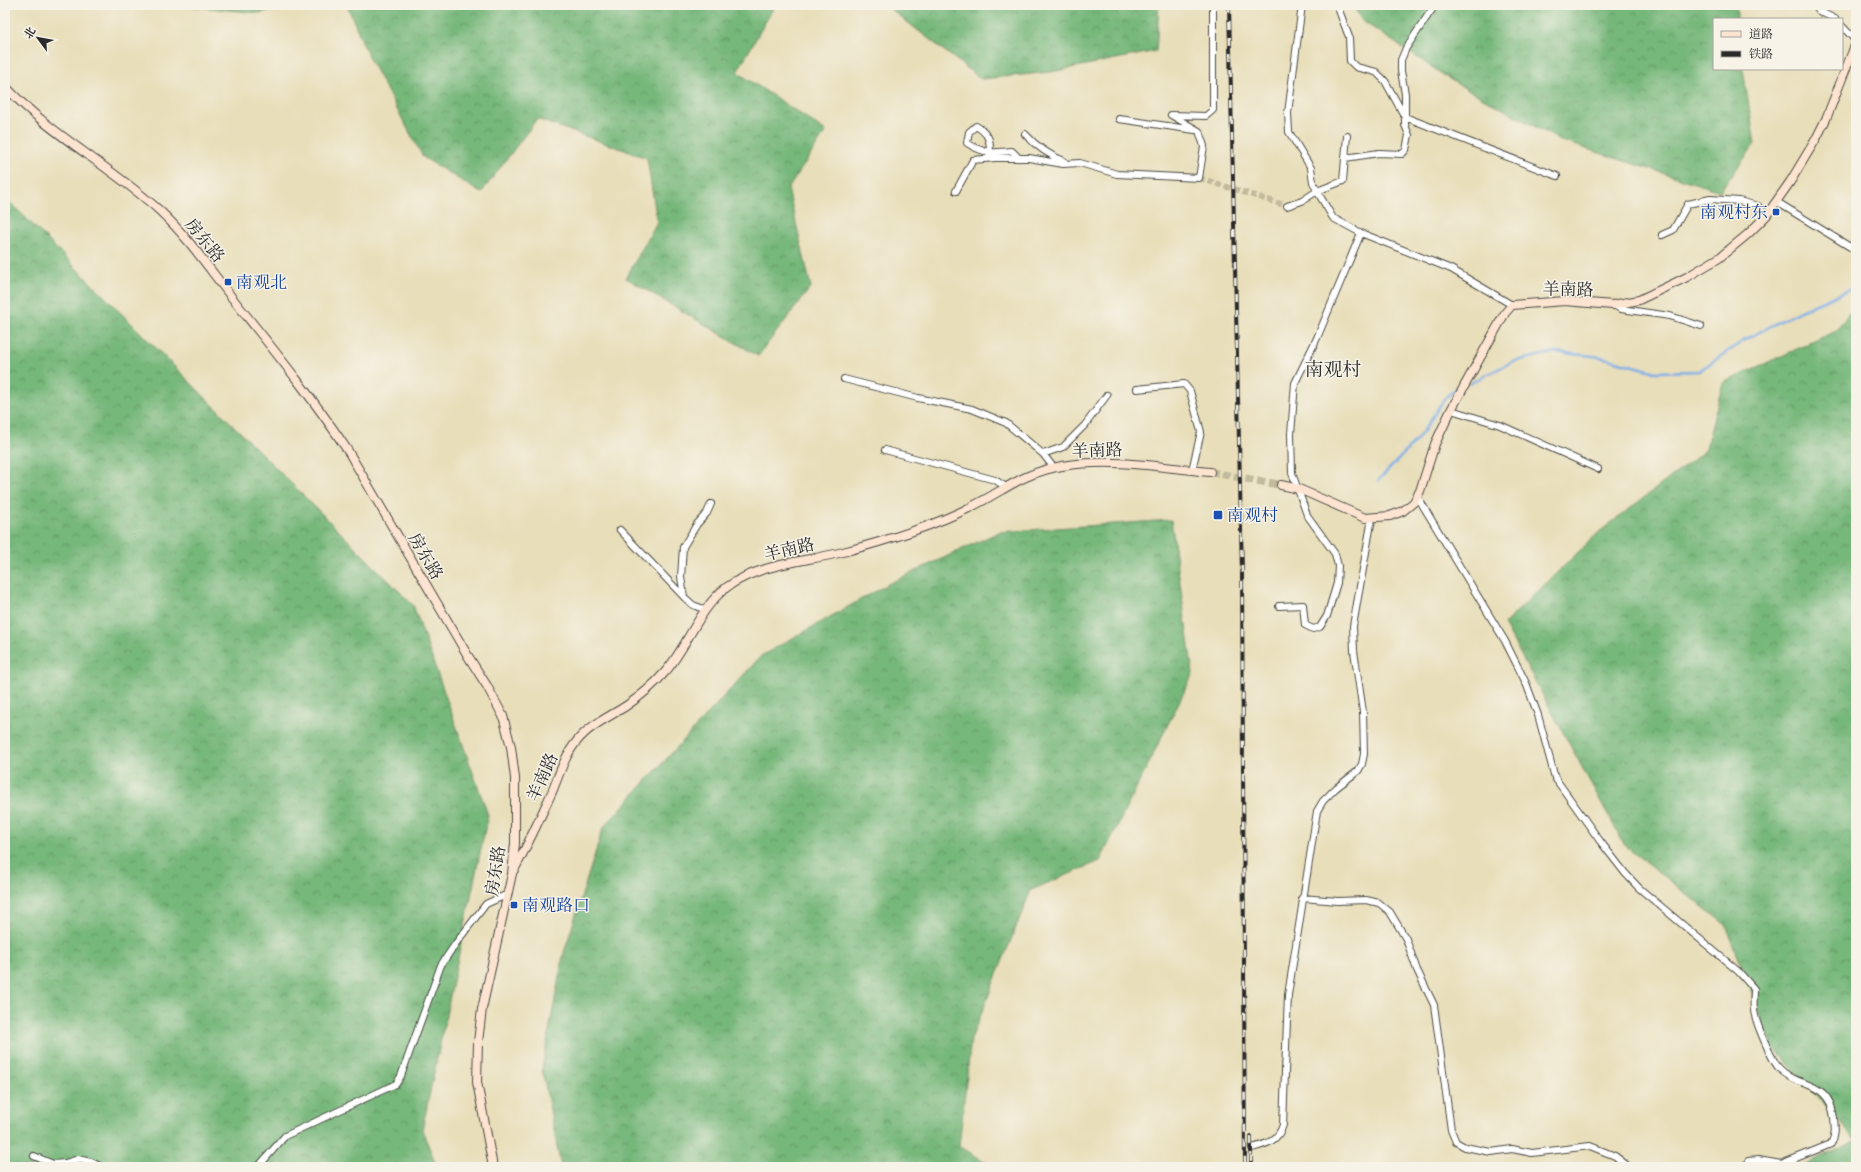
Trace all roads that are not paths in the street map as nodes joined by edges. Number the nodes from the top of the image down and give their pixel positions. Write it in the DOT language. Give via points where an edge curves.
graph roads {
  1 [pos="1302,5"];
  2 [pos="1337,5"];
  3 [pos="1435,5"];
  4 [pos="1814,5"];
  5 [pos="1213,6"];
  6 [pos="1833,18"];
  7 [pos="1843,27"];
  8 [pos="1856,42"];
  9 [pos="5,86"];
  10 [pos="1405,117"];
  11 [pos="1119,119"];
  12 [pos="1199,131"];
  13 [pos="1025,134"];
  14 [pos="1346,136"];
  15 [pos="989,153"];
  16 [pos="1019,158"];
  17 [pos="1345,158"];
  18 [pos="1069,163"];
  19 [pos="1557,176"];
  20 [pos="956,191"];
  21 [pos="1317,191"];
  22 [pos="1777,202"];
  23 [pos="1287,206"];
  24 [pos="1766,216"];
  25 [pos="1361,233"];
  26 [pos="1662,235"];
  27 [pos="1855,250"];
  28 [pos="1512,305"];
  29 [pos="1613,305"];
  30 [pos="1701,326"];
  31 [pos="844,379"];
  32 [pos="1137,389"];
  33 [pos="1107,395"];
  34 [pos="1451,410"];
  35 [pos="885,450"];
  36 [pos="1043,454"];
  37 [pos="1054,468"];
  38 [pos="1598,468"];
  39 [pos="1192,470"];
  40 [pos="1210,472"];
  41 [pos="1281,485"];
  42 [pos="1006,487"];
  43 [pos="1299,489"];
  44 [pos="1417,496"];
  45 [pos="711,504"];
  46 [pos="1372,518"];
  47 [pos="620,530"];
  48 [pos="684,597"];
  49 [pos="1279,606"];
  50 [pos="706,610"];
  51 [pos="512,874"];
  52 [pos="508,894"];
  53 [pos="1302,898"];
  54 [pos="1252,1148"];
  55 [pos="34,1156"];
  56 [pos="102,1167"];
  57 [pos="258,1167"];
  58 [pos="494,1167"];
  59 [pos="1629,1167"];
  60 [pos="1745,1167"];
  1 -- 21 [label="street" via="1288,112 1290,132 1311,168"];
  2 -- 10 [label="street" via="1349,37 1350,61 1356,67 1376,72 1385,80"];
  3 -- 10 [label="street" via="1412,38 1401,60"];
  4 -- 6 [label="street" via="1819,11"];
  5 -- 12 [label="street" via="1213,110 1206,116 1171,115"];
  7 -- 8 [label="street"];
  8 -- 22 [label="street, 羊南路" via="1816,140"];
  9 -- 51 [label="street, 房东路" via="40,119 120,177 161,212 297,380 348,451 503,716 515,778 515,843"];
  10 -- 17 [label="street" via="1405,125 1410,135 1406,150 1402,154"];
  10 -- 19 [label="street"];
  11 -- 12 [label="street"];
  12 -- 18 [label="street" via="1204,146 1198,178 1117,174 1080,163"];
  13 -- 18 [label="street" via="1050,156"];
  14 -- 17 [label="street"];
  15 -- 15 [label="street" via="967,143 969,132 976,126 984,130 988,137 991,146"];
  15 -- 16 [label="street" via="1012,151"];
  16 -- 18 [label="street"];
  16 -- 20 [label="street" via="973,160"];
  17 -- 21 [label="street" via="1343,181"];
  21 -- 23 [label="street" via="1302,201"];
  21 -- 25 [label="street" via="1333,218"];
  22 -- 24 [label="street, 羊南路"];
  22 -- 27 [label="street"];
  24 -- 26 [label="street" via="1758,206 1710,199 1688,204 1673,230"];
  24 -- 29 [label="street, 羊南路" via="1718,258 1687,277 1639,300"];
  25 -- 28 [label="street" via="1451,269"];
  25 -- 43 [label="street" via="1317,338 1295,383 1291,434 1292,473"];
  28 -- 29 [label="street, 羊南路" via="1565,302"];
  28 -- 34 [label="street" via="1505,312"];
  29 -- 30 [label="street" via="1621,309 1670,316"];
  31 -- 36 [label="street" via="972,409 1006,423"];
  32 -- 39 [label="street" via="1184,384 1190,391 1200,432"];
  33 -- 36 [label="street" via="1063,447"];
  34 -- 38 [label="street" via="1500,425"];
  34 -- 44 [label="street" via="1435,444"];
  35 -- 42 [label="street" via="995,480"];
  36 -- 37 [label="street"];
  37 -- 39 [label="street, 羊南路" via="1105,462"];
  37 -- 42 [label="street, 羊南路" via="1029,474"];
  39 -- 40 [label="street, 羊南路"];
  41 -- 43 [label="street"];
  42 -- 50 [label="street, 羊南路" via="971,507 928,525 838,553 780,564 750,575 727,588"];
  43 -- 46 [label="street" via="1353,514"];
  43 -- 49 [label="street" via="1307,515 1335,554 1338,566 1337,583 1320,627 1313,629 1305,625 1304,604"];
  44 -- 46 [label="street" via="1403,511 1390,516"];
  44 -- 60 [label="street" via="1505,641 1526,683 1538,715 1555,778 1624,873 1739,972 1754,989 1754,1012 1766,1045 1778,1066 1788,1075 1827,1096 1833,1107 1836,1134 1831,1144 1781,1164 1758,1160 1748,1161"];
  45 -- 48 [label="street" via="683,547 681,577"];
  46 -- 53 [label="street" via="1353,626 1363,712 1362,764 1358,771 1331,792 1317,811"];
  47 -- 48 [label="street"];
  48 -- 50 [label="street" via="693,605"];
  50 -- 51 [label="street, 羊南路" via="664,674 646,692 587,730 575,742"];
  51 -- 52 [label="street, 房东路"];
  52 -- 57 [label="street" via="486,904 441,965 396,1084 285,1136"];
  52 -- 58 [label="street, 房东路" via="482,1008 478,1042 476,1082"];
  53 -- 54 [label="street" via="1288,995 1283,1125 1275,1139"];
  53 -- 59 [label="street" via="1366,900 1380,903 1390,912 1406,939 1434,1005 1451,1130 1456,1142 1466,1147 1491,1152 1512,1149 1532,1153 1590,1146 1615,1156"];
  55 -- 56 [label="street" via="53,1164 78,1159"];
}
